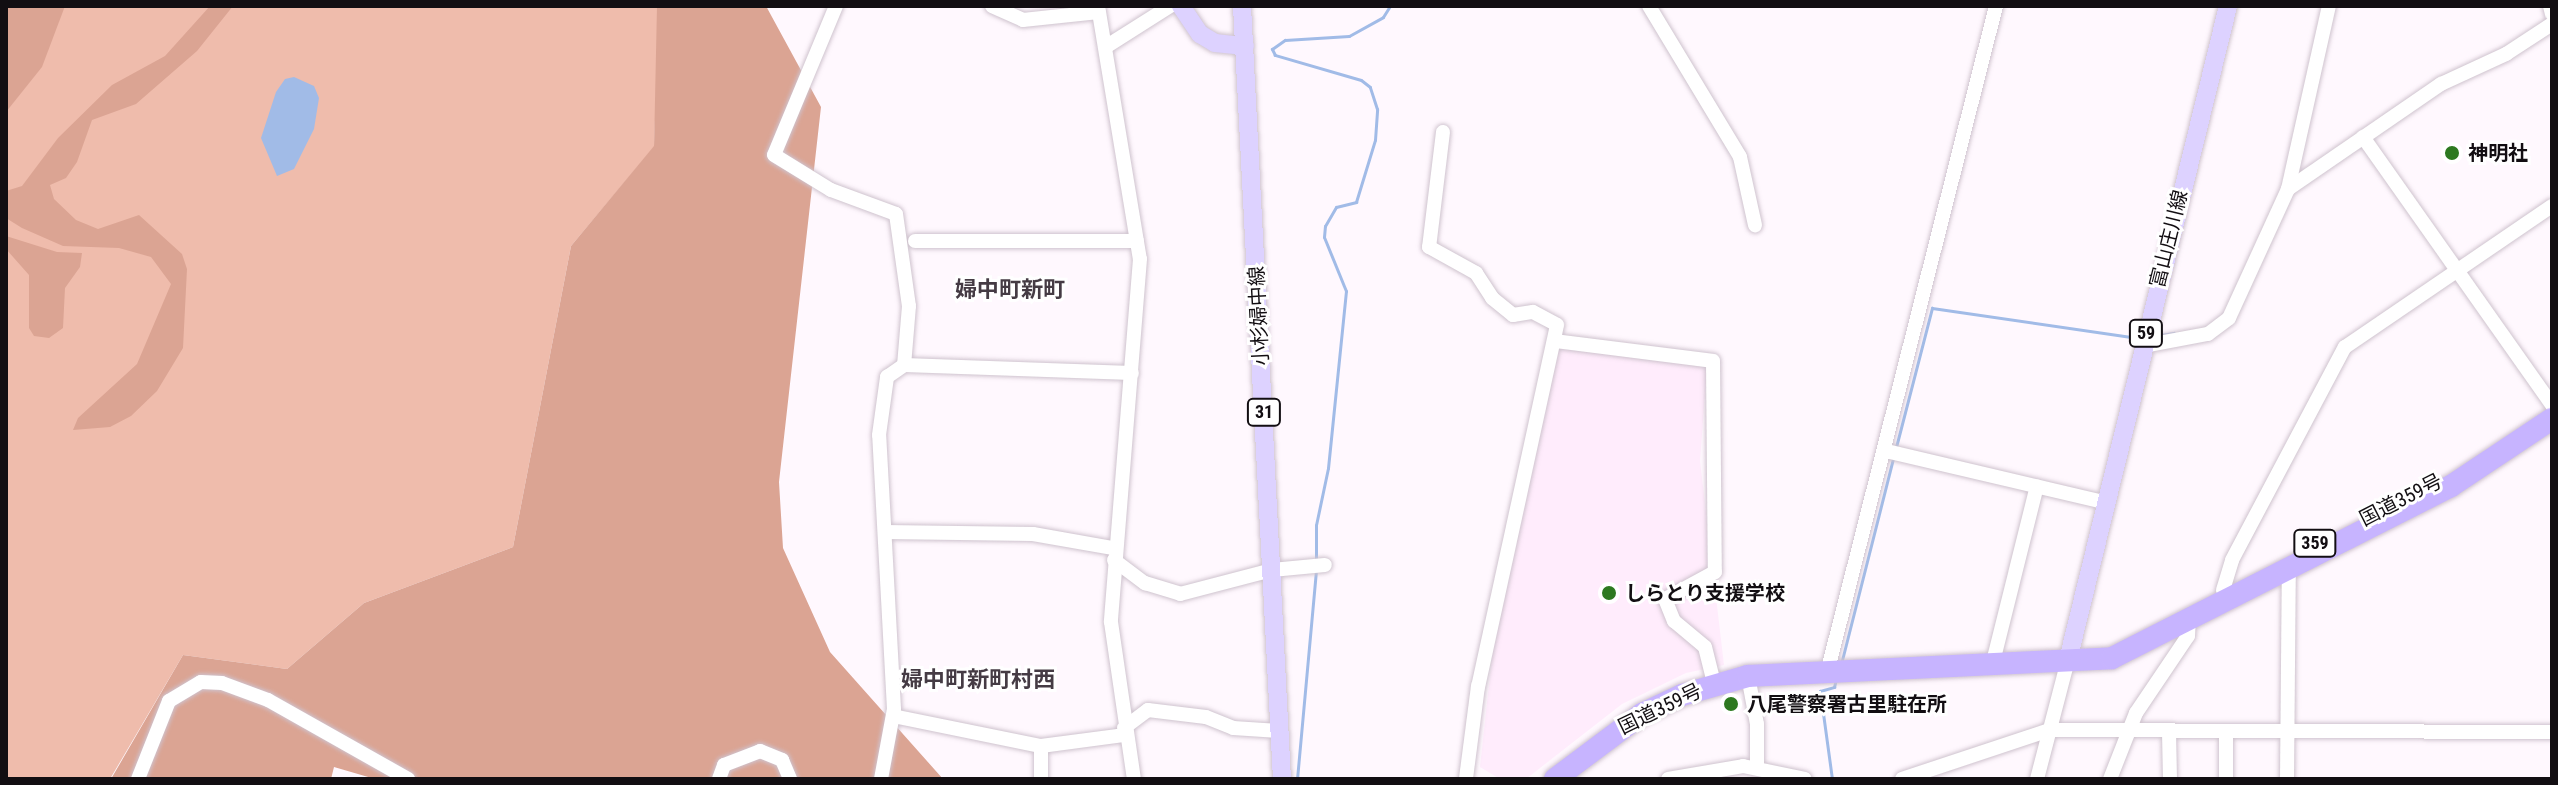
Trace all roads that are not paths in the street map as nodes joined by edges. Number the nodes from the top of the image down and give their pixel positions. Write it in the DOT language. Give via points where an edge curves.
graph roads {
  1 [pos="836,6"];
  2 [pos="992,6"];
  3 [pos="1170,6"];
  4 [pos="1181,6"];
  5 [pos="1242,6"];
  6 [pos="1649,6"];
  7 [pos="1996,6"];
  8 [pos="2228,6"];
  9 [pos="2329,6"];
  10 [pos="2550,6"];
  11 [pos="1098,9"];
  12 [pos="2552,14"];
  13 [pos="2552,24"];
  14 [pos="1107,46"];
  15 [pos="1245,46"];
  16 [pos="1443,132"];
  17 [pos="2363,137"];
  18 [pos="2288,189"];
  19 [pos="2552,206"];
  20 [pos="1755,225"];
  21 [pos="915,241"];
  22 [pos="1137,241"];
  23 [pos="2459,270"];
  24 [pos="1555,341"];
  25 [pos="2143,346"];
  26 [pos="904,365"];
  27 [pos="1132,373"];
  28 [pos="2552,406"];
  29 [pos="2552,419"];
  30 [pos="1886,451"];
  31 [pos="2037,486"];
  32 [pos="2104,502"];
  33 [pos="885,532"];
  34 [pos="1113,554"];
  35 [pos="1325,565"];
  36 [pos="2289,569"];
  37 [pos="1272,570"];
  38 [pos="2223,590"];
  39 [pos="2189,619"];
  40 [pos="2068,660"];
  41 [pos="1993,662"];
  42 [pos="1828,669"];
  43 [pos="1748,676"];
  44 [pos="1714,683"];
  45 [pos="893,716"];
  46 [pos="2049,730"];
  47 [pos="1125,731"];
  48 [pos="1279,731"];
  49 [pos="2169,732"];
  50 [pos="2552,732"];
  51 [pos="2127,733"];
  52 [pos="2226,733"];
  53 [pos="2287,733"];
  54 [pos="1041,746"];
  55 [pos="1757,768"];
  56 [pos="138,779"];
  57 [pos="408,779"];
  58 [pos="719,779"];
  59 [pos="790,779"];
  60 [pos="881,779"];
  61 [pos="1041,779"];
  62 [pos="1134,779"];
  63 [pos="1282,779"];
  64 [pos="1466,779"];
  65 [pos="1555,779"];
  66 [pos="1668,779"];
  67 [pos="1805,779"];
  68 [pos="1902,779"];
  69 [pos="2037,779"];
  70 [pos="2110,779"];
  71 [pos="2170,779"];
  72 [pos="2226,779"];
  73 [pos="2287,779"];
  1 -- 26 [label="street" via="774,155 831,190 896,214 909,306"];
  2 -- 11 [label="street" via="1023,20"];
  3 -- 14 [label="street"];
  4 -- 15 [label="main road" via="1200,34 1215,43"];
  5 -- 15 [label="main road, 小杉婦中線 / 31"];
  6 -- 20 [label="street" via="1740,157"];
  7 -- 30 [label="street"];
  8 -- 25 [label="main road, 富山庄川線 / 59"];
  9 -- 18 [label="street"];
  10 -- 12 [label="street"];
  11 -- 14 [label="street"];
  13 -- 17 [label="street" via="2506,54 2441,84"];
  14 -- 22 [label="street"];
  15 -- 37 [label="main road, 小杉婦中線 / 31"];
  16 -- 24 [label="street" via="1429,247 1476,273 1492,298 1513,315 1533,312 1557,325"];
  17 -- 18 [label="street"];
  17 -- 23 [label="street"];
  18 -- 25 [label="street" via="2229,318 2208,334"];
  19 -- 23 [label="street"];
  21 -- 22 [label="street"];
  22 -- 27 [label="street"];
  23 -- 28 [label="street"];
  23 -- 38 [label="street" via="2345,347 2232,560"];
  24 -- 44 [label="street" via="1713,361 1715,572 1665,599 1674,621 1705,647"];
  24 -- 64 [label="street" via="1478,686"];
  25 -- 32 [label="main road, 富山庄川線 / 59"];
  26 -- 27 [label="street"];
  26 -- 33 [label="street" via="887,377 879,435"];
  27 -- 34 [label="street"];
  28 -- 38 [label="highway, 国道359号 / 359" via="2447,477"];
  29 -- 36 [label="highway, 国道359号 / 359" via="2451,486"];
  30 -- 31 [label="street"];
  30 -- 42 [label="street"];
  31 -- 32 [label="street"];
  31 -- 41 [label="street"];
  32 -- 40 [label="main road, 富山庄川線 / 59"];
  33 -- 34 [label="street" via="1033,534"];
  33 -- 45 [label="street"];
  34 -- 37 [label="street" via="1145,583 1180,594"];
  34 -- 47 [label="street" via="1111,622"];
  35 -- 37 [label="street"];
  36 -- 39 [label="highway, 国道359号 / 359"];
  36 -- 53 [label="street"];
  37 -- 48 [label="main road, 小杉婦中線 / 31"];
  38 -- 40 [label="highway, 国道359号 / 359"];
  39 -- 40 [label="highway, 国道359号 / 359" via="2112,658"];
  39 -- 51 [label="street" via="2188,636"];
  40 -- 41 [label="highway, 国道359号 / 359"];
  40 -- 46 [label="street"];
  41 -- 42 [label="highway, 国道359号 / 359"];
  42 -- 43 [label="highway, 国道359号 / 359"];
  43 -- 44 [label="highway, 国道359号 / 359"];
  43 -- 55 [label="street" via="1757,724"];
  44 -- 65 [label="highway, 国道359号 / 359" via="1642,714"];
  45 -- 54 [label="street"];
  45 -- 60 [label="street"];
  46 -- 51 [label="street"];
  46 -- 68 [label="street"];
  46 -- 69 [label="street"];
  47 -- 48 [label="street" via="1148,710 1206,717 1233,728"];
  47 -- 54 [label="street"];
  47 -- 62 [label="street"];
  48 -- 63 [label="main road, 小杉婦中線 / 31"];
  49 -- 51 [label="street"];
  49 -- 52 [label="street"];
  49 -- 71 [label="street"];
  50 -- 53 [label="street"];
  51 -- 70 [label="street"];
  52 -- 53 [label="street"];
  52 -- 72 [label="street"];
  53 -- 73 [label="street"];
  54 -- 61 [label="street"];
  55 -- 66 [label="street"];
  55 -- 67 [label="street"];
  56 -- 57 [label="street" via="169,701 201,682 222,683 268,700"];
  58 -- 59 [label="street" via="724,765 760,751 782,760"];
}
